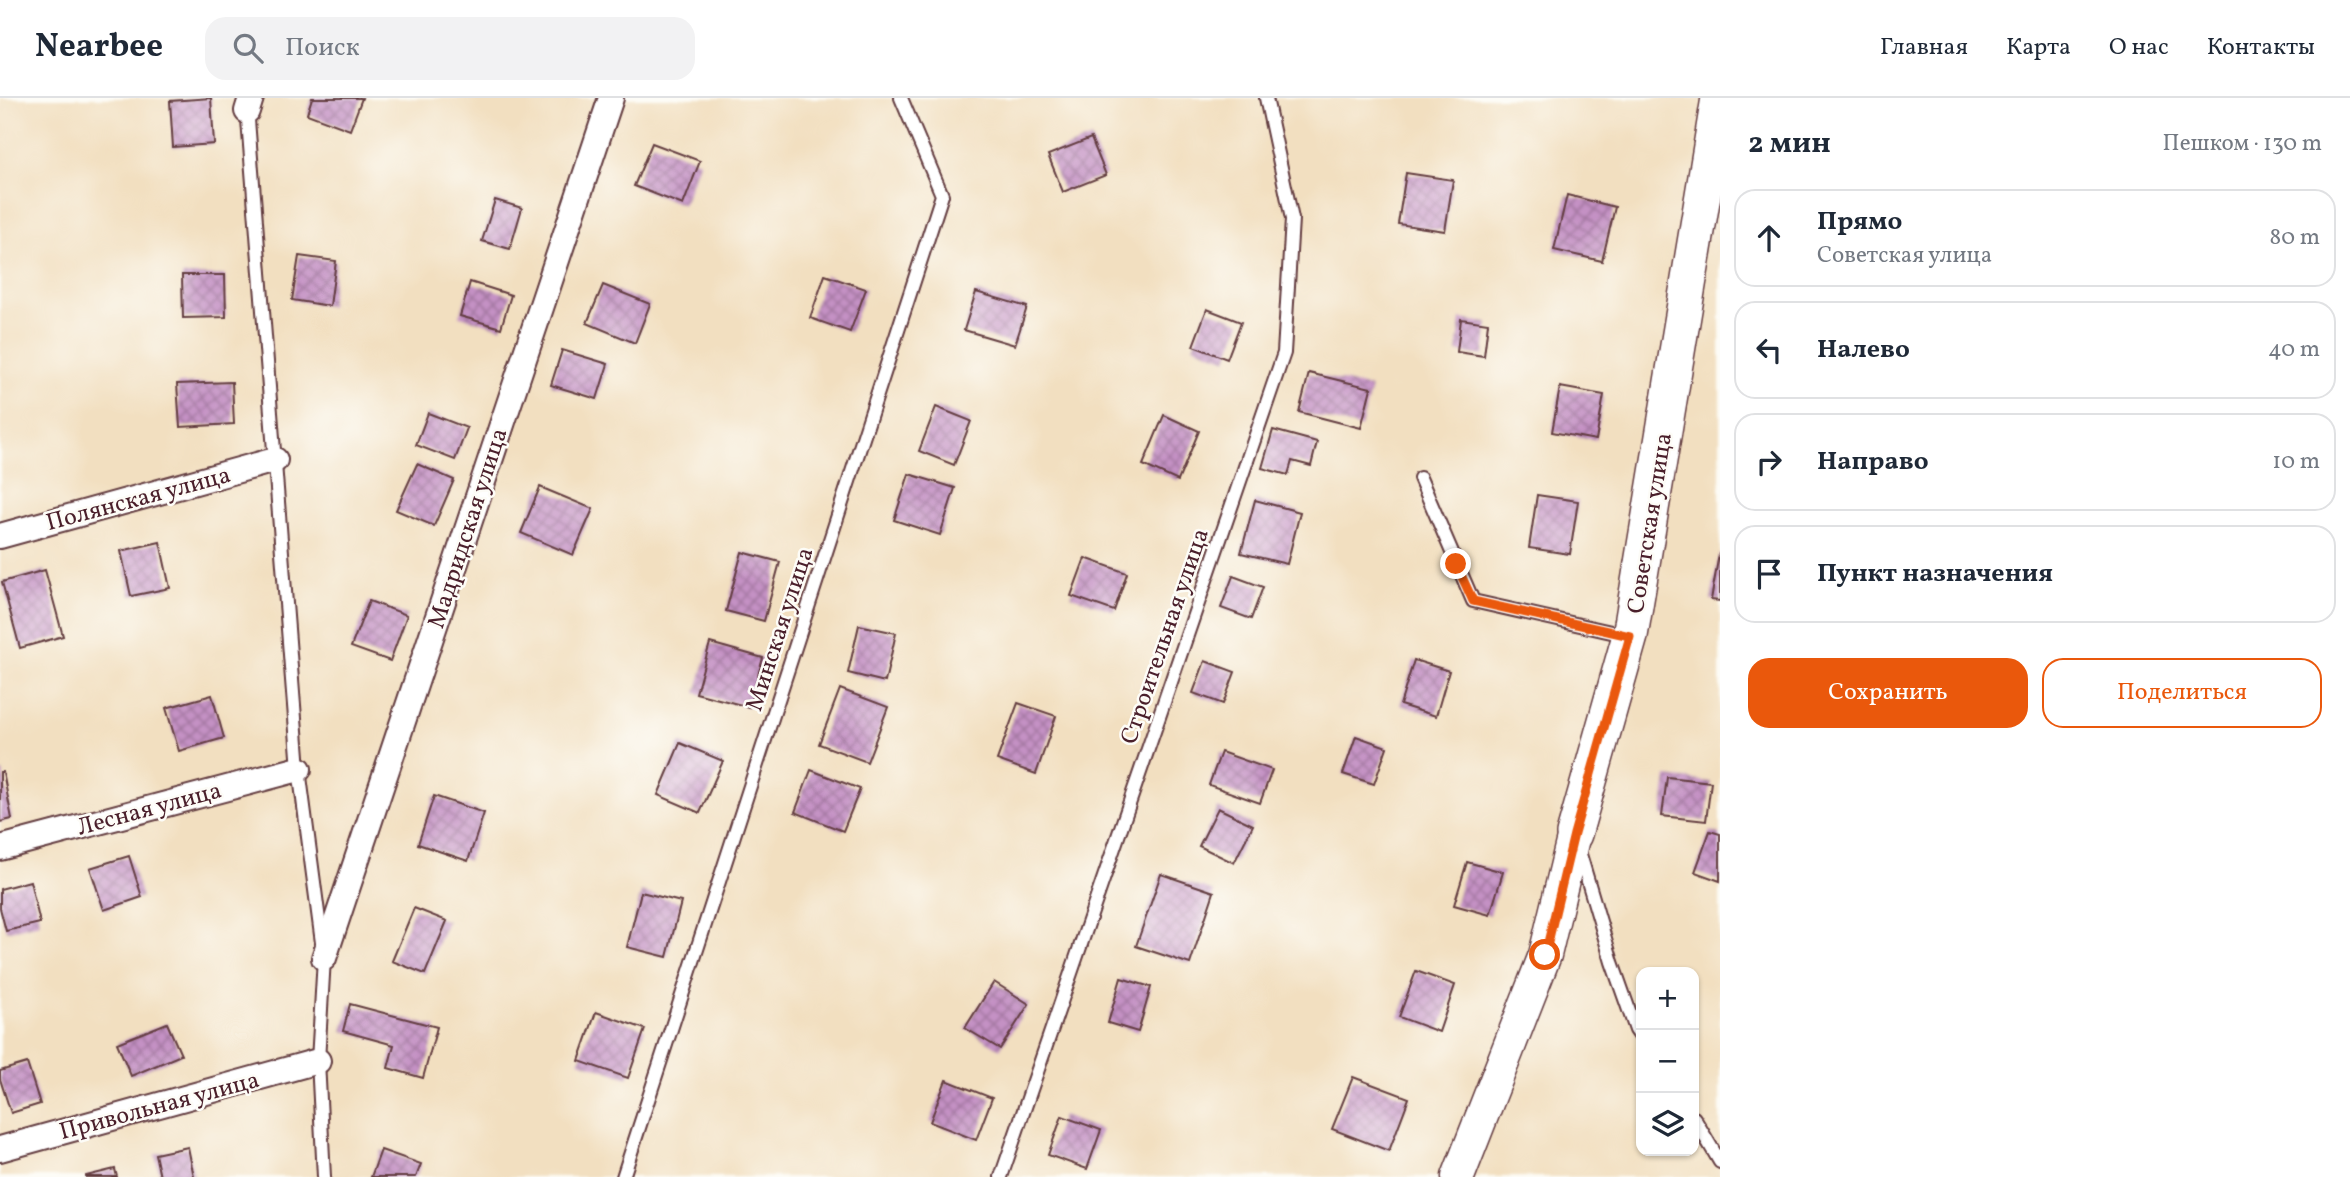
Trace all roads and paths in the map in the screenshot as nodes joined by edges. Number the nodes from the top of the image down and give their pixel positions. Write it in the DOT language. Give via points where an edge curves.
graph roads {
  1 [pos="611,98"];
  2 [pos="901,98"];
  3 [pos="1266,98"];
  4 [pos="1719,98"];
  5 [pos="248,102"];
  6 [pos="275,460"];
  7 [pos="1420,478"];
  8 [pos="0,536"];
  9 [pos="1630,636"];
  10 [pos="299,769"];
  11 [pos="1574,834"];
  12 [pos="0,848"];
  13 [pos="324,957"];
  14 [pos="1636,1030"];
  15 [pos="318,1061"];
  16 [pos="1699,1126"];
  17 [pos="0,1149"];
  18 [pos="1720,1162"];
  19 [pos="324,1177"];
  20 [pos="623,1177"];
  21 [pos="1001,1177"];
  22 [pos="1458,1177"];
  1 -- 13 [label="street, Мадридская улица"];
  2 -- 20 [label="lane, Минская улица" via="942,195"];
  3 -- 21 [label="lane, Строительная улица" via="1292,219 1284,353"];
  4 -- 9 [label="main road, Советская улица"];
  5 -- 6 [label="lane"];
  6 -- 8 [label="street, Полянская улица"];
  6 -- 10 [label="lane"];
  7 -- 9 [label="lane" via="1473,601"];
  9 -- 11 [label="main road, Советская улица"];
  10 -- 12 [label="street, Лесная улица"];
  10 -- 13 [label="lane"];
  11 -- 14 [label="lane"];
  11 -- 22 [label="street, Советская улица" via="1545,955"];
  13 -- 15 [label="lane"];
  15 -- 17 [label="street, Привольная улица"];
  15 -- 19 [label="lane"];
  16 -- 18 [label="lane"];
}
